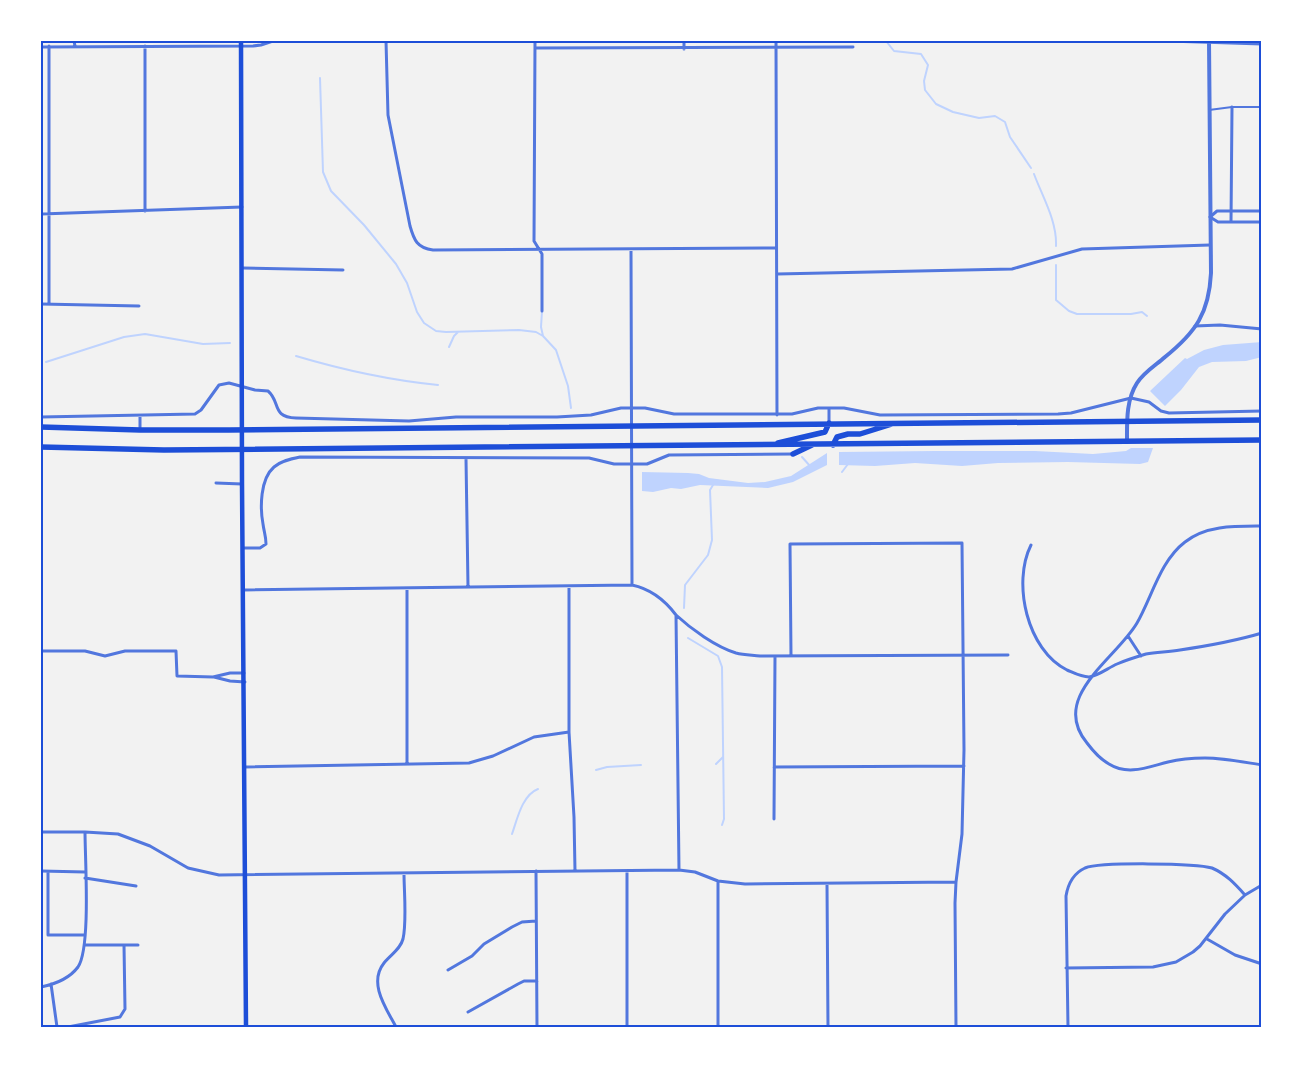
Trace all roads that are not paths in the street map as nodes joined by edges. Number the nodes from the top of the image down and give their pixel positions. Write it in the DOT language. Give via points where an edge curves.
graph roads {
  1 [pos="74,41"];
  2 [pos="273,41"];
  3 [pos="386,41"];
  4 [pos="535,41"];
  5 [pos="684,41"];
  6 [pos="776,41"];
  7 [pos="934,41"];
  8 [pos="942,41"];
  9 [pos="1168,41"];
  10 [pos="1209,42"];
  11 [pos="241,43"];
  12 [pos="1262,44"];
  13 [pos="49,46"];
  14 [pos="74,46"];
  15 [pos="144,46"];
  16 [pos="41,47"];
  17 [pos="854,47"];
  18 [pos="535,48"];
  19 [pos="776,48"];
  20 [pos="684,49"];
  21 [pos="1262,107"];
  22 [pos="1232,108"];
  23 [pos="1209,110"];
  24 [pos="242,207"];
  25 [pos="145,211"];
  26 [pos="1231,211"];
  27 [pos="1262,211"];
  28 [pos="41,214"];
  29 [pos="49,214"];
  30 [pos="1210,217"];
  31 [pos="1231,222"];
  32 [pos="1262,222"];
  33 [pos="1210,245"];
  34 [pos="776,248"];
  35 [pos="631,249"];
  36 [pos="539,250"];
  37 [pos="243,268"];
  38 [pos="343,270"];
  39 [pos="777,274"];
  40 [pos="41,304"];
  41 [pos="49,304"];
  42 [pos="139,306"];
  43 [pos="542,311"];
  44 [pos="1195,326"];
  45 [pos="1262,329"];
  46 [pos="243,386"];
  47 [pos="1131,398"];
  48 [pos="631,408"];
  49 [pos="828,408"];
  50 [pos="1262,412"];
  51 [pos="777,415"];
  52 [pos="140,416"];
  53 [pos="41,417"];
  54 [pos="1127,420"];
  55 [pos="1262,420"];
  56 [pos="898,422"];
  57 [pos="829,423"];
  58 [pos="631,426"];
  59 [pos="41,427"];
  60 [pos="140,430"];
  61 [pos="242,430"];
  62 [pos="1262,440"];
  63 [pos="1127,442"];
  64 [pos="772,445"];
  65 [pos="812,445"];
  66 [pos="833,445"];
  67 [pos="631,446"];
  68 [pos="41,447"];
  69 [pos="242,449"];
  70 [pos="793,454"];
  71 [pos="466,459"];
  72 [pos="631,464"];
  73 [pos="216,482"];
  74 [pos="242,484"];
  75 [pos="1262,526"];
  76 [pos="1031,545"];
  77 [pos="243,548"];
  78 [pos="632,585"];
  79 [pos="468,586"];
  80 [pos="569,586"];
  81 [pos="407,588"];
  82 [pos="244,590"];
  83 [pos="676,615"];
  84 [pos="1262,633"];
  85 [pos="1128,636"];
  86 [pos="41,651"];
  87 [pos="963,655"];
  88 [pos="1008,655"];
  89 [pos="775,656"];
  90 [pos="790,656"];
  91 [pos="1140,656"];
  92 [pos="245,673"];
  93 [pos="1095,675"];
  94 [pos="213,677"];
  95 [pos="245,682"];
  96 [pos="568,732"];
  97 [pos="407,764"];
  98 [pos="1262,765"];
  99 [pos="964,766"];
  100 [pos="245,767"];
  101 [pos="774,767"];
  102 [pos="774,819"];
  103 [pos="41,832"];
  104 [pos="85,832"];
  105 [pos="679,870"];
  106 [pos="536,871"];
  107 [pos="574,871"];
  108 [pos="627,871"];
  109 [pos="41,872"];
  110 [pos="48,872"];
  111 [pos="85,872"];
  112 [pos="404,873"];
  113 [pos="246,875"];
  114 [pos="85,878"];
  115 [pos="718,882"];
  116 [pos="956,882"];
  117 [pos="827,884"];
  118 [pos="1262,884"];
  119 [pos="136,886"];
  120 [pos="1245,895"];
  121 [pos="536,921"];
  122 [pos="85,935"];
  123 [pos="1207,939"];
  124 [pos="85,945"];
  125 [pos="124,945"];
  126 [pos="138,945"];
  127 [pos="1262,964"];
  128 [pos="1066,968"];
  129 [pos="448,970"];
  130 [pos="537,981"];
  131 [pos="51,984"];
  132 [pos="41,987"];
  133 [pos="468,1012"];
  134 [pos="56,1027"];
  135 [pos="68,1027"];
  136 [pos="246,1027"];
  137 [pos="396,1027"];
  138 [pos="537,1027"];
  139 [pos="627,1027"];
  140 [pos="718,1027"];
  141 [pos="828,1027"];
  142 [pos="956,1027"];
  143 [pos="1068,1027"];
  1 -- 14 [label="street"];
  2 -- 11 [label="street" via="262,45"];
  3 -- 36 [label="street" via="388,115 414,239 420,246 433,250"];
  4 -- 18 [label="street"];
  5 -- 20 [label="street"];
  6 -- 19 [label="street"];
  7 -- 8 [label="street"];
  9 -- 10 [label="street"];
  10 -- 12 [label="street"];
  10 -- 23 [label="street"];
  11 -- 15 [label="street"];
  11 -- 24 [label="main road"];
  13 -- 14 [label="street"];
  13 -- 16 [label="street"];
  13 -- 29 [label="street"];
  14 -- 15 [label="street"];
  15 -- 25 [label="street"];
  17 -- 19 [label="street"];
  18 -- 20 [label="street"];
  18 -- 36 [label="street" via="534,242"];
  19 -- 20 [label="street"];
  19 -- 34 [label="street"];
  21 -- 22 [label="lane"];
  22 -- 23 [label="lane"];
  22 -- 26 [label="street"];
  23 -- 30 [label="street"];
  24 -- 25 [label="street"];
  24 -- 37 [label="main road"];
  25 -- 29 [label="street"];
  26 -- 27 [label="street"];
  26 -- 30 [label="street" via="1217,211"];
  26 -- 31 [label="street"];
  28 -- 29 [label="street"];
  29 -- 41 [label="street"];
  30 -- 31 [label="street" via="1218,222"];
  30 -- 33 [label="street"];
  31 -- 32 [label="street"];
  33 -- 39 [label="street" via="1082,249 1012,269"];
  33 -- 44 [label="street" via="1209,296 1203,316"];
  34 -- 35 [label="street"];
  34 -- 39 [label="street"];
  35 -- 36 [label="street"];
  35 -- 48 [label="street"];
  36 -- 43 [label="street" via="542,254"];
  37 -- 38 [label="street"];
  37 -- 46 [label="main road"];
  39 -- 51 [label="street"];
  40 -- 41 [label="street"];
  41 -- 42 [label="street"];
  44 -- 45 [label="street"];
  44 -- 47 [label="street" via="1185,340 1145,373"];
  46 -- 48 [label="street" via="268,391 274,397 279,412 296,418 409,421 456,417 557,417"];
  46 -- 52 [label="street" via="229,382 219,385 202,410 195,414"];
  46 -- 61 [label="main road"];
  47 -- 49 [label="street" via="1058,414 880,415"];
  47 -- 50 [label="street" via="1148,402 1169,413"];
  47 -- 54 [label="street"];
  48 -- 51 [label="street" via="674,414"];
  48 -- 58 [label="street"];
  49 -- 51 [label="street"];
  49 -- 57 [label="street"];
  52 -- 53 [label="street"];
  52 -- 60 [label="street"];
  54 -- 55 [label="highway"];
  54 -- 56 [label="highway"];
  54 -- 63 [label="street"];
  56 -- 57 [label="highway"];
  56 -- 66 [label="highway" via="860,434 837,437"];
  57 -- 58 [label="highway"];
  57 -- 64 [label="highway" via="825,432"];
  58 -- 61 [label="highway"];
  58 -- 67 [label="street"];
  59 -- 60 [label="highway"];
  60 -- 61 [label="highway"];
  61 -- 69 [label="main road"];
  62 -- 63 [label="highway"];
  63 -- 66 [label="highway"];
  64 -- 65 [label="highway"];
  64 -- 67 [label="highway"];
  65 -- 66 [label="highway"];
  65 -- 70 [label="highway"];
  67 -- 69 [label="highway"];
  67 -- 72 [label="street"];
  68 -- 69 [label="highway"];
  69 -- 74 [label="main road"];
  70 -- 72 [label="street" via="669,455 647,464"];
  71 -- 72 [label="street" via="589,458"];
  71 -- 77 [label="street" via="402,456 288,459 272,468 264,485 262,515 266,544 260,548"];
  71 -- 79 [label="street"];
  72 -- 78 [label="street"];
  73 -- 74 [label="street"];
  74 -- 77 [label="main road"];
  75 -- 85 [label="street" via="1219,528 1186,541 1169,560"];
  76 -- 93 [label="street" via="1024,563 1024,592 1035,637 1061,667 1088,677"];
  77 -- 82 [label="main road"];
  78 -- 80 [label="street"];
  78 -- 83 [label="street" via="650,591"];
  79 -- 80 [label="street"];
  79 -- 81 [label="street"];
  80 -- 96 [label="street"];
  81 -- 82 [label="street"];
  81 -- 97 [label="street"];
  82 -- 92 [label="main road"];
  83 -- 89 [label="street" via="726,650"];
  83 -- 105 [label="street"];
  84 -- 91 [label="street"];
  85 -- 91 [label="street"];
  85 -- 93 [label="street"];
  86 -- 94 [label="street" via="85,651 105,656 125,651 176,651 177,676"];
  87 -- 88 [label="street"];
  87 -- 90 [label="street"];
  87 -- 90 [label="street" via="962,543 790,544"];
  87 -- 99 [label="street"];
  89 -- 90 [label="street"];
  89 -- 101 [label="street"];
  91 -- 93 [label="street"];
  92 -- 94 [label="street"];
  92 -- 95 [label="main road"];
  93 -- 98 [label="street" via="1079,698 1075,716 1082,737 1109,764 1128,771 1184,759 1205,758"];
  94 -- 95 [label="street"];
  95 -- 100 [label="main road"];
  96 -- 97 [label="street" via="534,737 469,763"];
  96 -- 107 [label="street"];
  97 -- 100 [label="street"];
  99 -- 101 [label="street"];
  99 -- 116 [label="street" via="962,834"];
  100 -- 113 [label="main road"];
  101 -- 102 [label="street"];
  103 -- 104 [label="street"];
  104 -- 111 [label="street"];
  104 -- 113 [label="street" via="113,833 135,839 188,868 206,874"];
  105 -- 108 [label="street"];
  105 -- 115 [label="street" via="695,872"];
  106 -- 107 [label="street"];
  106 -- 112 [label="street"];
  106 -- 121 [label="street"];
  107 -- 108 [label="street"];
  108 -- 139 [label="street"];
  109 -- 110 [label="street"];
  110 -- 111 [label="street"];
  110 -- 122 [label="street" via="48,935"];
  111 -- 114 [label="street"];
  112 -- 113 [label="street"];
  112 -- 137 [label="street" via="403,940 398,950 384,963 378,983 380,995"];
  113 -- 136 [label="main road"];
  114 -- 119 [label="street"];
  114 -- 122 [label="street"];
  115 -- 117 [label="street"];
  115 -- 140 [label="street"];
  116 -- 117 [label="street"];
  116 -- 142 [label="street"];
  117 -- 141 [label="street"];
  118 -- 120 [label="street"];
  120 -- 123 [label="street" via="1225,914"];
  120 -- 128 [label="street" via="1232,880 1202,866 1092,866 1076,874 1066,896"];
  121 -- 129 [label="street" via="512,927"];
  121 -- 130 [label="street"];
  122 -- 124 [label="street"];
  123 -- 127 [label="street" via="1235,955"];
  123 -- 128 [label="street" via="1187,956 1159,967"];
  124 -- 125 [label="street"];
  124 -- 131 [label="street" via="78,966 70,976"];
  125 -- 126 [label="street"];
  125 -- 135 [label="street" via="124,1009 120,1017"];
  128 -- 143 [label="street"];
  130 -- 133 [label="street" via="524,981"];
  130 -- 138 [label="street"];
  131 -- 132 [label="street"];
  131 -- 134 [label="street"];
}
